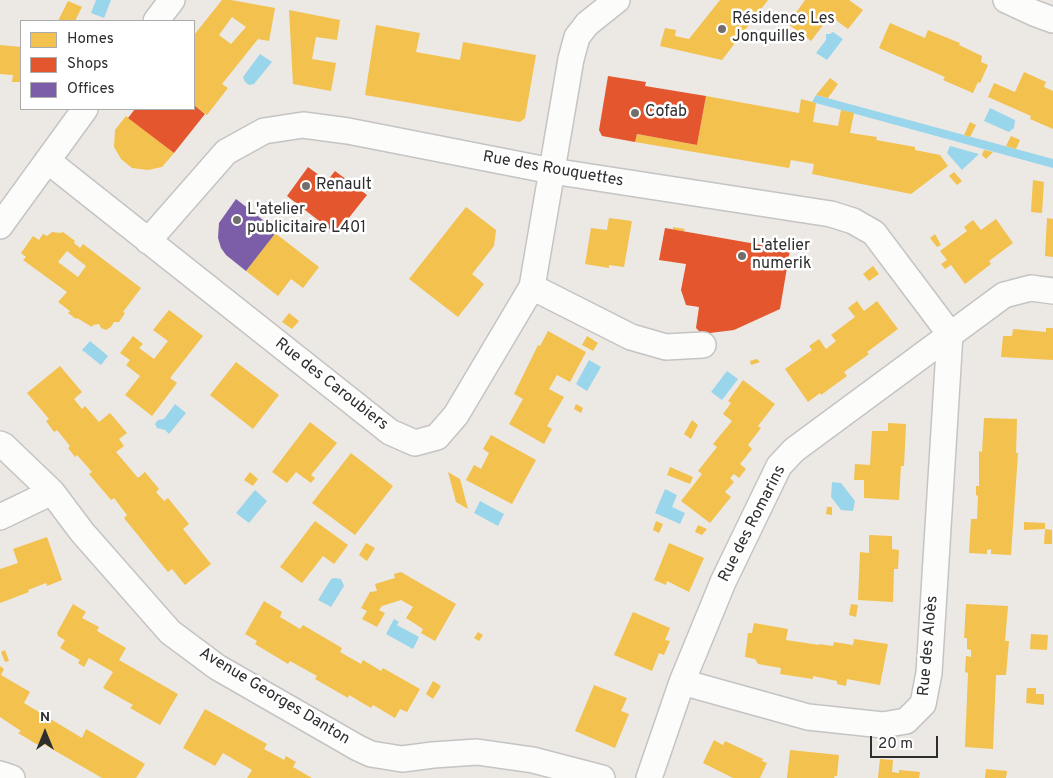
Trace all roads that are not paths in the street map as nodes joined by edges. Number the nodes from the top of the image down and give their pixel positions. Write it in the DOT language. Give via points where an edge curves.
graph roads {
  1 [pos="172,0"];
  2 [pos="617,0"];
  3 [pos="1006,0"];
  4 [pos="157,20"];
  5 [pos="1053,20"];
  6 [pos="84,110"];
  7 [pos="48,161"];
  8 [pos="552,172"];
  9 [pos="2,222"];
  10 [pos="148,241"];
  11 [pos="532,287"];
  12 [pos="1053,291"];
  13 [pos="950,334"];
  14 [pos="703,345"];
  15 [pos="0,444"];
  16 [pos="52,492"];
  17 [pos="0,517"];
  18 [pos="682,682"];
  19 [pos="433,755"];
  20 [pos="0,774"];
  21 [pos="12,778"];
  22 [pos="422,778"];
  23 [pos="602,778"];
  24 [pos="648,778"];
  1 -- 4 [label="street"];
  2 -- 8 [label="street, Rue des Caroubiers" via="587,24 578,37 571,59"];
  3 -- 5 [label="street"];
  6 -- 7 [label="street"];
  7 -- 9 [label="street"];
  7 -- 10 [label="street, Rue des Caroubiers"];
  8 -- 10 [label="street, Rue des Rouquettes" via="348,131 302,125 264,131 226,152"];
  8 -- 11 [label="street, Rue des Caroubiers"];
  8 -- 13 [label="street, Rue des Rouquettes" via="853,220 874,233"];
  10 -- 11 [label="street, Rue des Caroubiers" via="390,432 415,442 437,437 456,415"];
  11 -- 14 [label="street" via="631,337 666,347"];
  12 -- 13 [label="street, Rue des Romarins" via="1031,288 1004,295"];
  13 -- 18 [label="street, Rue des Romarins" via="794,450 779,466 723,582"];
  13 -- 18 [label="street, Rue des Aloès" via="929,673 924,704 906,721 883,724 808,717"];
  15 -- 16 [label="street, Avenue Georges Danton"];
  16 -- 17 [label="street"];
  16 -- 19 [label="street, Avenue Georges Danton" via="82,532 170,632 217,667 371,754 402,759"];
  18 -- 24 [label="street, Rue des Romarins"];
  19 -- 22 [label="street"];
  19 -- 23 [label="street, Avenue Georges Danton" via="477,752 544,763"];
  20 -- 21 [label="street"];
}
